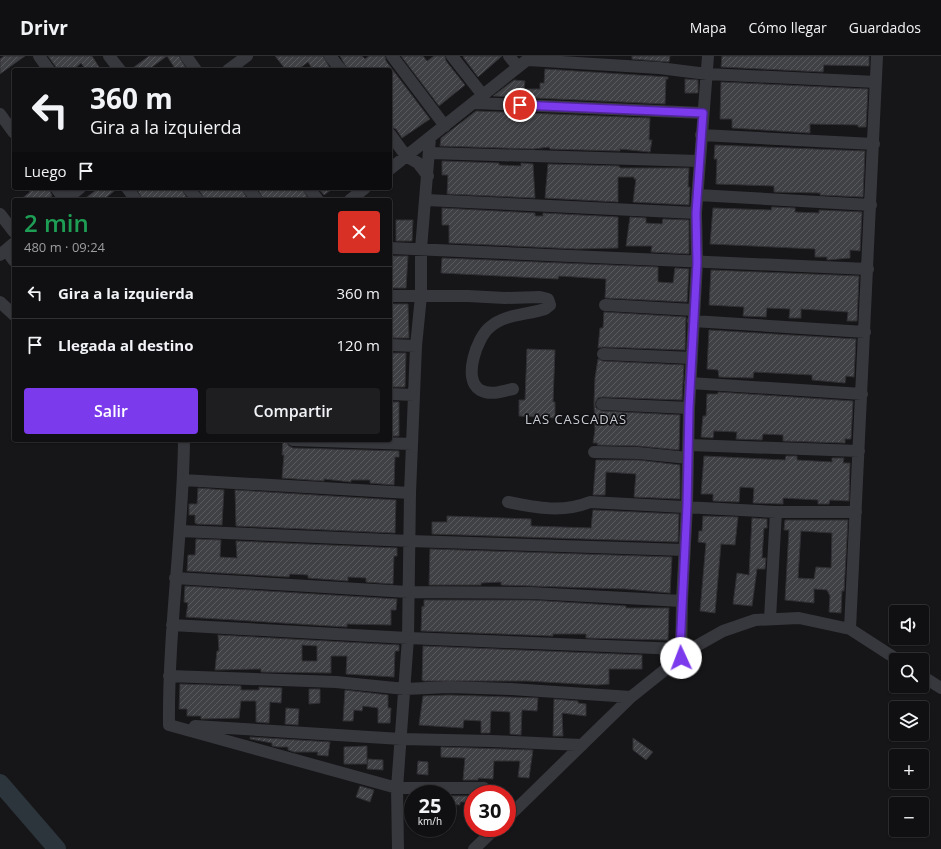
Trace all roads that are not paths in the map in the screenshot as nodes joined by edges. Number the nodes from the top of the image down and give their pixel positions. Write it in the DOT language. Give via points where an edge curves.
graph roads {
  1 [pos="39,56"];
  2 [pos="109,56"];
  3 [pos="186,56"];
  4 [pos="247,56"];
  5 [pos="330,56"];
  6 [pos="392,56"];
  7 [pos="452,56"];
  8 [pos="509,56"];
  9 [pos="708,56"];
  10 [pos="877,56"];
  11 [pos="530,58"];
  12 [pos="518,67"];
  13 [pos="48,68"];
  14 [pos="118,68"];
  15 [pos="195,68"];
  16 [pos="231,68"];
  17 [pos="339,68"];
  18 [pos="707,74"];
  19 [pos="876,82"];
  20 [pos="478,99"];
  21 [pos="703,113"];
  22 [pos="0,114"];
  23 [pos="445,126"];
  24 [pos="12,130"];
  25 [pos="701,135"];
  26 [pos="392,137"];
  27 [pos="430,138"];
  28 [pos="874,144"];
  29 [pos="430,153"];
  30 [pos="406,156"];
  31 [pos="699,161"];
  32 [pos="392,167"];
  33 [pos="428,176"];
  34 [pos="78,190"];
  35 [pos="190,190"];
  36 [pos="310,190"];
  37 [pos="362,190"];
  38 [pos="698,195"];
  39 [pos="68,198"];
  40 [pos="196,198"];
  41 [pos="316,198"];
  42 [pos="352,198"];
  43 [pos="426,200"];
  44 [pos="871,205"];
  45 [pos="696,213"];
  46 [pos="0,214"];
  47 [pos="12,229"];
  48 [pos="392,248"];
  49 [pos="421,249"];
  50 [pos="697,263"];
  51 [pos="868,269"];
  52 [pos="392,296"];
  53 [pos="421,296"];
  54 [pos="1,304"];
  55 [pos="605,305"];
  56 [pos="12,313"];
  57 [pos="694,315"];
  58 [pos="865,332"];
  59 [pos="392,345"];
  60 [pos="416,346"];
  61 [pos="603,354"];
  62 [pos="692,358"];
  63 [pos="690,383"];
  64 [pos="513,389"];
  65 [pos="392,394"];
  66 [pos="862,394"];
  67 [pos="414,395"];
  68 [pos="602,404"];
  69 [pos="689,408"];
  70 [pos="184,442"];
  71 [pos="352,442"];
  72 [pos="412,444"];
  73 [pos="859,451"];
  74 [pos="594,452"];
  75 [pos="688,452"];
  76 [pos="184,480"];
  77 [pos="410,493"];
  78 [pos="508,502"];
  79 [pos="687,506"];
  80 [pos="776,512"];
  81 [pos="856,512"];
  82 [pos="180,531"];
  83 [pos="410,541"];
  84 [pos="684,550"];
  85 [pos="175,578"];
  86 [pos="408,592"];
  87 [pos="682,601"];
  88 [pos="770,618"];
  89 [pos="172,625"];
  90 [pos="850,629"];
  91 [pos="408,638"];
  92 [pos="681,653"];
  93 [pos="889,654"];
  94 [pos="169,676"];
  95 [pos="929,680"];
  96 [pos="941,688"];
  97 [pos="405,689"];
  98 [pos="632,697"];
  99 [pos="170,725"];
  100 [pos="401,739"];
  101 [pos="582,745"];
  102 [pos="397,788"];
  103 [pos="464,788"];
  104 [pos="516,809"];
  105 [pos="487,837"];
  106 [pos="398,849"];
  107 [pos="474,849"];
  1 -- 13 [label="street"];
  2 -- 14 [label="street"];
  3 -- 15 [label="street"];
  4 -- 16 [label="street"];
  5 -- 17 [label="street"];
  6 -- 23 [label="street"];
  7 -- 20 [label="street"];
  8 -- 12 [label="street"];
  9 -- 18 [label="street"];
  10 -- 19 [label="street"];
  11 -- 12 [label="street"];
  11 -- 18 [label="street"];
  12 -- 20 [label="street"];
  18 -- 19 [label="street"];
  18 -- 21 [label="street"];
  19 -- 28 [label="street"];
  20 -- 21 [label="street"];
  20 -- 23 [label="street"];
  21 -- 25 [label="street"];
  22 -- 24 [label="street"];
  23 -- 27 [label="street"];
  25 -- 28 [label="street"];
  25 -- 31 [label="street"];
  26 -- 30 [label="street"];
  27 -- 29 [label="street"];
  27 -- 30 [label="street"];
  28 -- 44 [label="street"];
  29 -- 31 [label="street"];
  29 -- 33 [label="street"];
  30 -- 32 [label="street"];
  30 -- 33 [label="street" via="418,163"];
  31 -- 38 [label="street"];
  33 -- 43 [label="street"];
  34 -- 39 [label="street"];
  35 -- 40 [label="street"];
  36 -- 41 [label="street"];
  37 -- 42 [label="street"];
  38 -- 44 [label="street"];
  38 -- 45 [label="street"];
  43 -- 45 [label="street"];
  43 -- 49 [label="street"];
  44 -- 51 [label="street"];
  45 -- 50 [label="street"];
  46 -- 47 [label="street"];
  48 -- 49 [label="street"];
  49 -- 50 [label="street"];
  49 -- 53 [label="street"];
  50 -- 51 [label="street"];
  50 -- 57 [label="street"];
  51 -- 58 [label="street"];
  52 -- 53 [label="street"];
  53 -- 60 [label="street"];
  53 -- 64 [label="street" via="548,299 550,305 545,309 508,317 494,324 482,336 477,347 473,359 473,374 478,389 493,393"];
  54 -- 56 [label="street"];
  55 -- 57 [label="street"];
  57 -- 58 [label="street"];
  57 -- 62 [label="street"];
  58 -- 66 [label="street"];
  59 -- 60 [label="street"];
  60 -- 67 [label="street"];
  61 -- 62 [label="street"];
  62 -- 63 [label="street"];
  63 -- 66 [label="street"];
  63 -- 69 [label="street"];
  65 -- 67 [label="street"];
  66 -- 73 [label="street"];
  67 -- 72 [label="street"];
  68 -- 69 [label="street"];
  69 -- 75 [label="street"];
  70 -- 76 [label="street"];
  71 -- 72 [label="street"];
  72 -- 77 [label="street"];
  73 -- 75 [label="street"];
  73 -- 81 [label="street"];
  74 -- 75 [label="street"];
  75 -- 79 [label="street"];
  76 -- 77 [label="street"];
  76 -- 82 [label="street"];
  77 -- 83 [label="street"];
  78 -- 79 [label="street" via="551,509 568,509 590,502"];
  79 -- 80 [label="street"];
  79 -- 84 [label="street"];
  80 -- 81 [label="street"];
  80 -- 88 [label="street"];
  81 -- 90 [label="street"];
  82 -- 83 [label="street"];
  82 -- 85 [label="street"];
  83 -- 84 [label="street"];
  83 -- 86 [label="street"];
  84 -- 87 [label="street"];
  85 -- 86 [label="street"];
  85 -- 89 [label="street"];
  86 -- 87 [label="street" via="531,593"];
  86 -- 91 [label="street"];
  87 -- 92 [label="street"];
  88 -- 90 [label="street" via="799,618"];
  88 -- 92 [label="street" via="755,620 723,631"];
  89 -- 91 [label="street"];
  89 -- 94 [label="street"];
  90 -- 93 [label="street"];
  91 -- 92 [label="street"];
  91 -- 97 [label="street"];
  92 -- 98 [label="street"];
  94 -- 97 [label="street" via="336,682"];
  94 -- 99 [label="street"];
  95 -- 96 [label="street"];
  97 -- 98 [label="street" via="511,689"];
  97 -- 100 [label="street"];
  98 -- 101 [label="street"];
  99 -- 100 [label="street"];
  99 -- 102 [label="street"];
  100 -- 101 [label="street"];
  100 -- 102 [label="street"];
  101 -- 104 [label="street"];
  102 -- 103 [label="street"];
  102 -- 106 [label="street"];
  105 -- 107 [label="street"];
}
